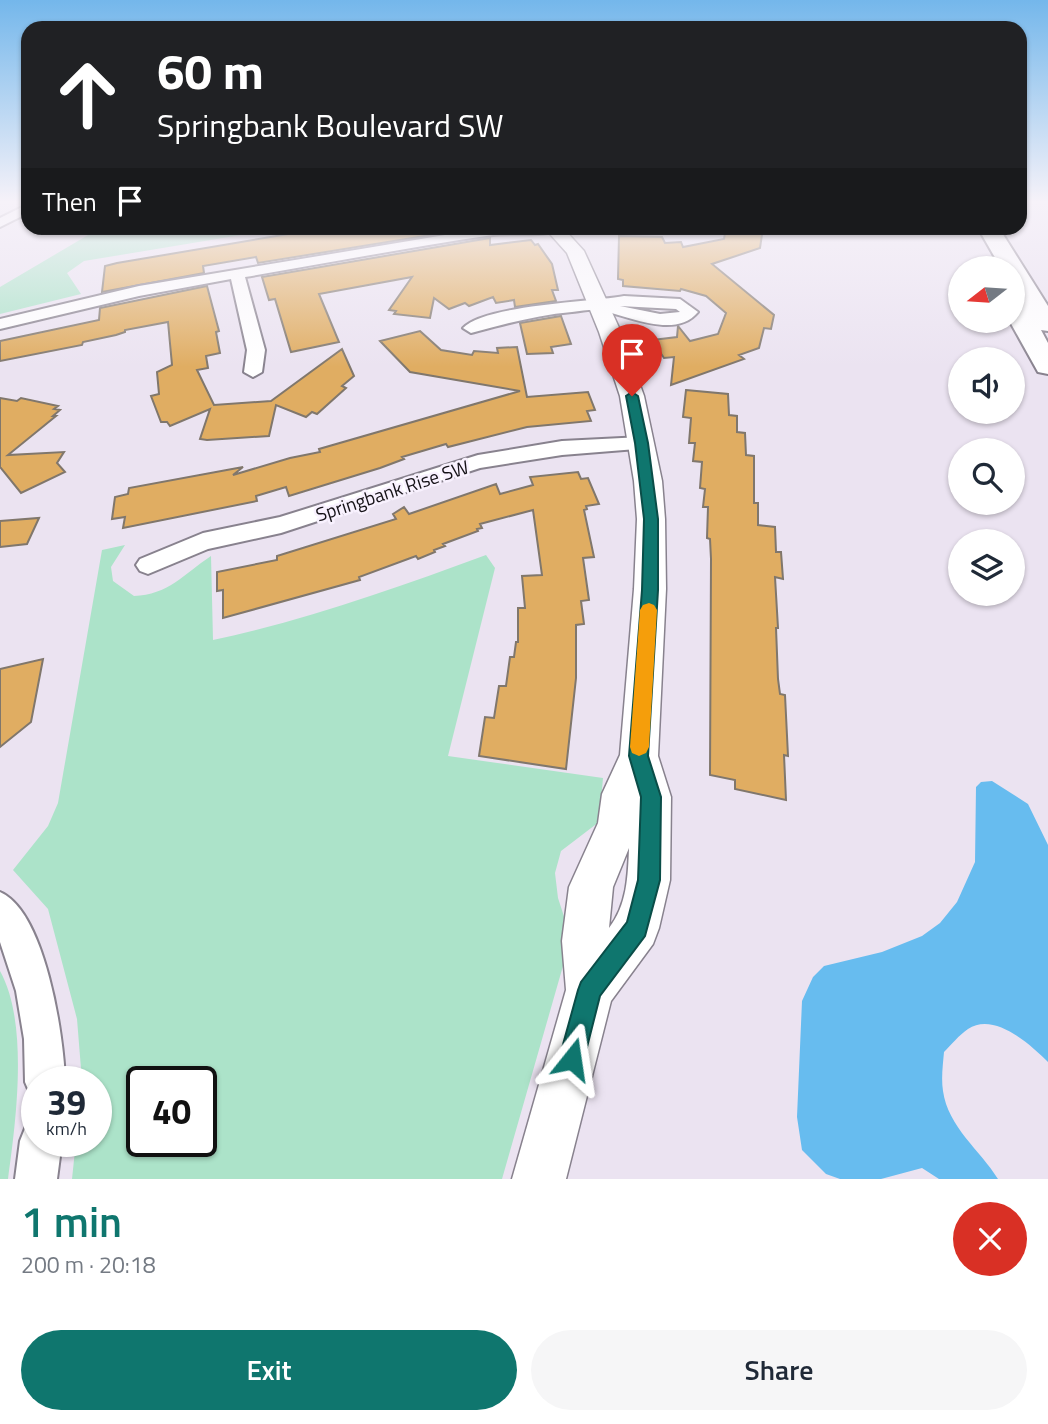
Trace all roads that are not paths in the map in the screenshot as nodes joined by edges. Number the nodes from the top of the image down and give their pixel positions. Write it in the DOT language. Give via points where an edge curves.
graph roads {
  1 [pos="335,257"];
  2 [pos="580,257"];
  3 [pos="237,273"];
  4 [pos="1026,290"];
  5 [pos="598,305"];
  6 [pos="0,324"];
  7 [pos="471,328"];
  8 [pos="1026,328"];
  9 [pos="1048,328"];
  10 [pos="1048,366"];
  11 [pos="253,372"];
  12 [pos="642,443"];
  13 [pos="148,565"];
  14 [pos="0,909"];
  15 [pos="44,1066"];
  16 [pos="39,1157"];
  17 [pos="36,1179"];
  18 [pos="540,1179"];
  1 -- 3 [label="street"];
  2 -- 5 [label="street"];
  3 -- 6 [label="street"];
  3 -- 11 [label="street" via="256,350"];
  4 -- 9 [label="highway"];
  5 -- 7 [label="street" via="516,314"];
  5 -- 12 [label="street" via="628,381"];
  8 -- 10 [label="highway"];
  12 -- 13 [label="street, Springbank Rise SW" via="562,448 478,462 281,525 203,542"];
  12 -- 18 [label="street" via="651,519 639,756 651,797 649,880 637,928 590,990"];
  14 -- 15 [label="street" via="20,944 32,981"];
  16 -- 17 [label="street"];
}
